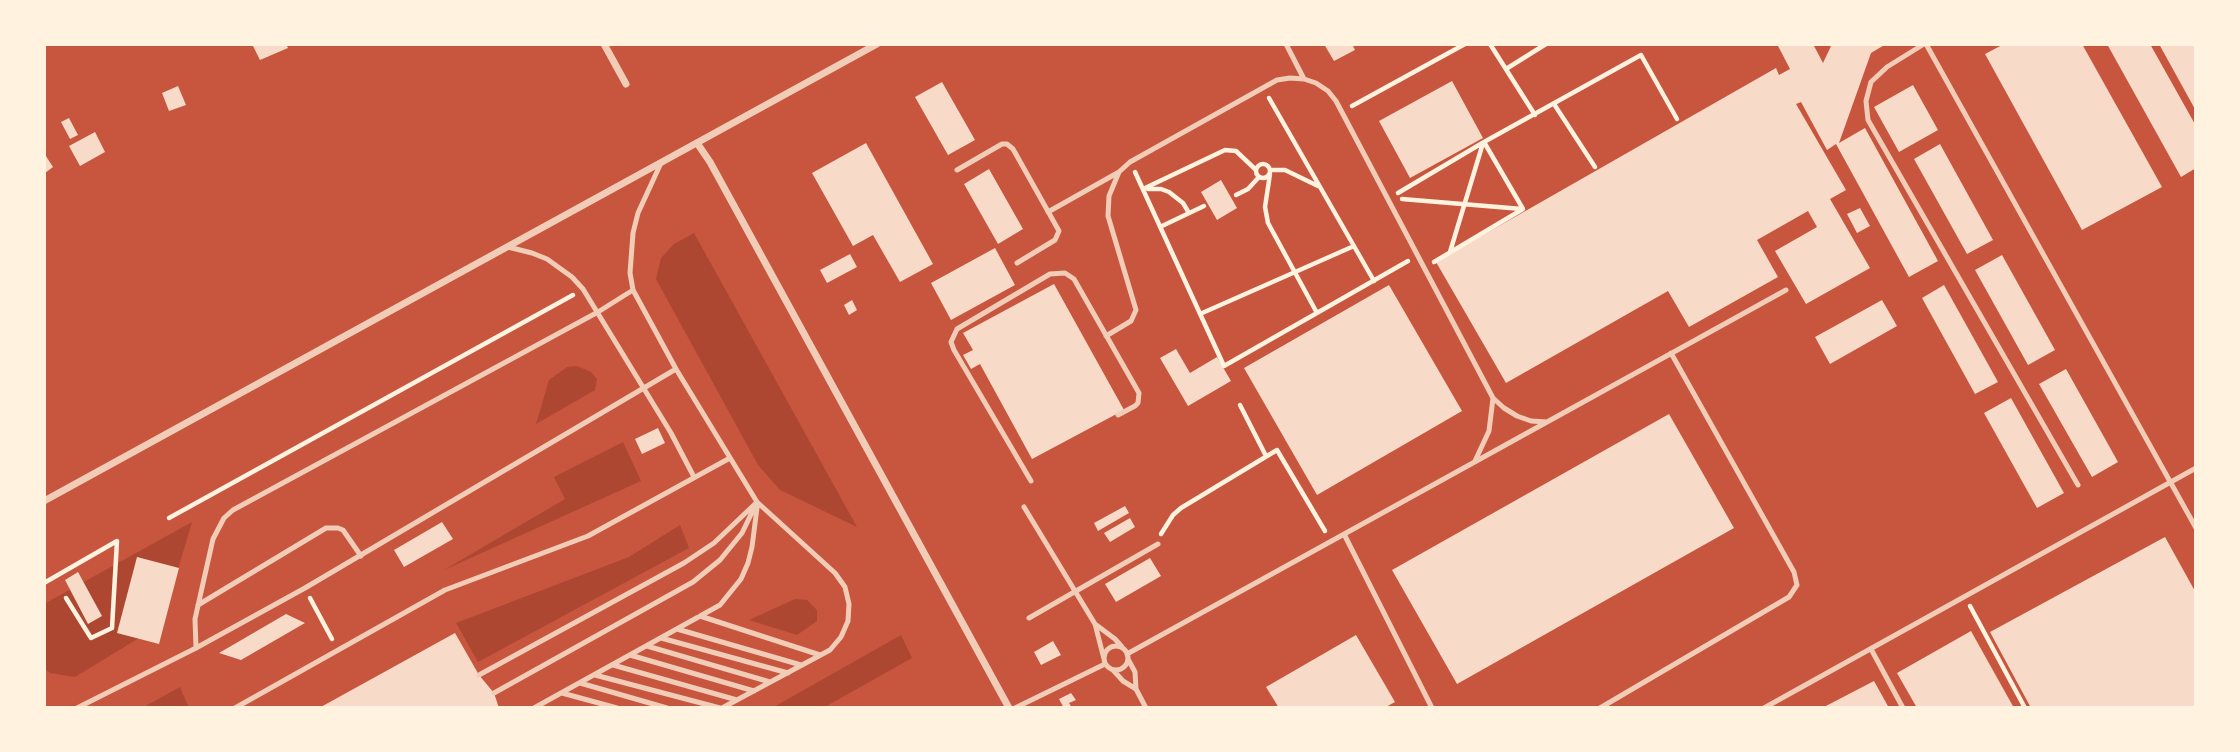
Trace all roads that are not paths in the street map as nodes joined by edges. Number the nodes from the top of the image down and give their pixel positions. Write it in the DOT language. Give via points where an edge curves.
graph roads {
  1 [pos="604,44"];
  2 [pos="877,44"];
  3 [pos="1286,44"];
  4 [pos="1925,44"];
  5 [pos="1304,79"];
  6 [pos="626,84"];
  7 [pos="697,143"];
  8 [pos="661,163"];
  9 [pos="957,170"];
  10 [pos="1119,172"];
  11 [pos="1048,212"];
  12 [pos="508,247"];
  13 [pos="1017,263"];
  14 [pos="633,290"];
  15 [pos="1786,290"];
  16 [pos="597,312"];
  17 [pos="1106,336"];
  18 [pos="1671,353"];
  19 [pos="676,369"];
  20 [pos="643,387"];
  21 [pos="1493,398"];
  22 [pos="1118,415"];
  23 [pos="1547,422"];
  24 [pos="730,458"];
  25 [pos="1475,461"];
  26 [pos="2196,468"];
  27 [pos="694,477"];
  28 [pos="1031,481"];
  29 [pos="2171,482"];
  30 [pos="2078,485"];
  31 [pos="44,501"];
  32 [pos="757,502"];
  33 [pos="1024,507"];
  34 [pos="2196,528"];
  35 [pos="1344,534"];
  36 [pos="1158,544"];
  37 [pos="360,556"];
  38 [pos="1075,592"];
  39 [pos="198,605"];
  40 [pos="700,616"];
  41 [pos="1029,618"];
  42 [pos="1095,624"];
  43 [pos="677,629"];
  44 [pos="661,638"];
  45 [pos="646,646"];
  46 [pos="196,648"];
  47 [pos="1871,649"];
  48 [pos="1126,654"];
  49 [pos="630,655"];
  50 [pos="820,655"];
  51 [pos="1105,661"];
  52 [pos="612,664"];
  53 [pos="802,665"];
  54 [pos="1113,670"];
  55 [pos="788,673"];
  56 [pos="479,675"];
  57 [pos="595,675"];
  58 [pos="770,682"];
  59 [pos="580,683"];
  60 [pos="1136,689"];
  61 [pos="754,691"];
  62 [pos="494,693"];
  63 [pos="562,693"];
  64 [pos="737,700"];
  65 [pos="78,708"];
  66 [pos="235,708"];
  67 [pos="534,708"];
  68 [pos="617,708"];
  69 [pos="667,708"];
  70 [pos="721,708"];
  71 [pos="1009,708"];
  72 [pos="1015,708"];
  73 [pos="1146,708"];
  74 [pos="1432,708"];
  75 [pos="1600,708"];
  76 [pos="1764,708"];
  77 [pos="1903,708"];
  1 -- 6 [label="street"];
  2 -- 7 [label="street"];
  3 -- 5 [label="lane"];
  4 -- 29 [label="lane"];
  4 -- 30 [label="lane" via="1871,82 1868,120"];
  5 -- 10 [label="lane" via="1277,80"];
  5 -- 21 [label="lane" via="1328,91 1342,111"];
  7 -- 8 [label="street"];
  7 -- 71 [label="street"];
  8 -- 12 [label="street"];
  8 -- 14 [label="lane" via="633,233"];
  9 -- 11 [label="lane" via="1006,144"];
  10 -- 11 [label="lane"];
  10 -- 17 [label="lane" via="1109,196 1108,216 1136,310 1131,321"];
  11 -- 13 [label="lane" via="1059,231 1055,240"];
  12 -- 16 [label="lane" via="547,259 572,276"];
  12 -- 31 [label="street"];
  14 -- 16 [label="lane"];
  14 -- 19 [label="lane"];
  15 -- 18 [label="lane"];
  16 -- 20 [label="lane"];
  16 -- 39 [label="lane" via="233,510 213,539"];
  17 -- 22 [label="lane" via="1139,393 1135,406"];
  17 -- 28 [label="lane" via="1074,279 1060,272 954,333 954,350"];
  18 -- 23 [label="lane"];
  18 -- 75 [label="lane" via="1794,572 1797,585 1789,597"];
  19 -- 20 [label="lane"];
  19 -- 24 [label="lane"];
  20 -- 27 [label="lane"];
  20 -- 37 [label="lane"];
  21 -- 23 [label="lane" via="1517,416"];
  21 -- 25 [label="lane" via="1489,431"];
  23 -- 25 [label="lane"];
  24 -- 27 [label="lane"];
  24 -- 32 [label="lane"];
  25 -- 35 [label="lane"];
  26 -- 29 [label="lane"];
  27 -- 66 [label="lane" via="587,536 445,590"];
  29 -- 34 [label="lane"];
  29 -- 47 [label="lane"];
  32 -- 40 [label="lane" via="752,547 741,579 720,605"];
  32 -- 50 [label="lane" via="845,587 848,621 841,637"];
  32 -- 56 [label="lane" via="714,543 684,563"];
  32 -- 62 [label="lane" via="742,533 720,560 693,582"];
  33 -- 38 [label="lane"];
  35 -- 48 [label="lane"];
  35 -- 74 [label="lane"];
  36 -- 38 [label="lane"];
  37 -- 39 [label="lane" via="343,530 326,528"];
  37 -- 46 [label="lane"];
  38 -- 41 [label="lane"];
  38 -- 42 [label="lane"];
  39 -- 46 [label="lane"];
  40 -- 43 [label="lane"];
  40 -- 50 [label="lane"];
  42 -- 48 [label="lane"];
  42 -- 51 [label="lane"];
  43 -- 44 [label="lane"];
  43 -- 53 [label="lane"];
  44 -- 45 [label="lane"];
  44 -- 55 [label="lane"];
  45 -- 49 [label="lane"];
  45 -- 58 [label="lane"];
  46 -- 65 [label="lane"];
  47 -- 76 [label="lane"];
  47 -- 77 [label="lane"];
  48 -- 51 [label="lane" via="1119,647 1108,649"];
  48 -- 54 [label="lane" via="1124,667"];
  48 -- 60 [label="lane" via="1135,672"];
  49 -- 52 [label="lane"];
  49 -- 61 [label="lane"];
  50 -- 53 [label="lane"];
  51 -- 54 [label="lane"];
  51 -- 72 [label="lane"];
  52 -- 57 [label="lane"];
  52 -- 64 [label="lane"];
  53 -- 55 [label="lane"];
  54 -- 60 [label="lane"];
  55 -- 58 [label="lane"];
  57 -- 59 [label="lane"];
  57 -- 70 [label="lane"];
  58 -- 61 [label="lane"];
  59 -- 63 [label="lane"];
  59 -- 69 [label="lane"];
  60 -- 73 [label="lane"];
  61 -- 64 [label="lane"];
  63 -- 67 [label="lane"];
  63 -- 68 [label="lane"];
  64 -- 70 [label="lane"];
}
